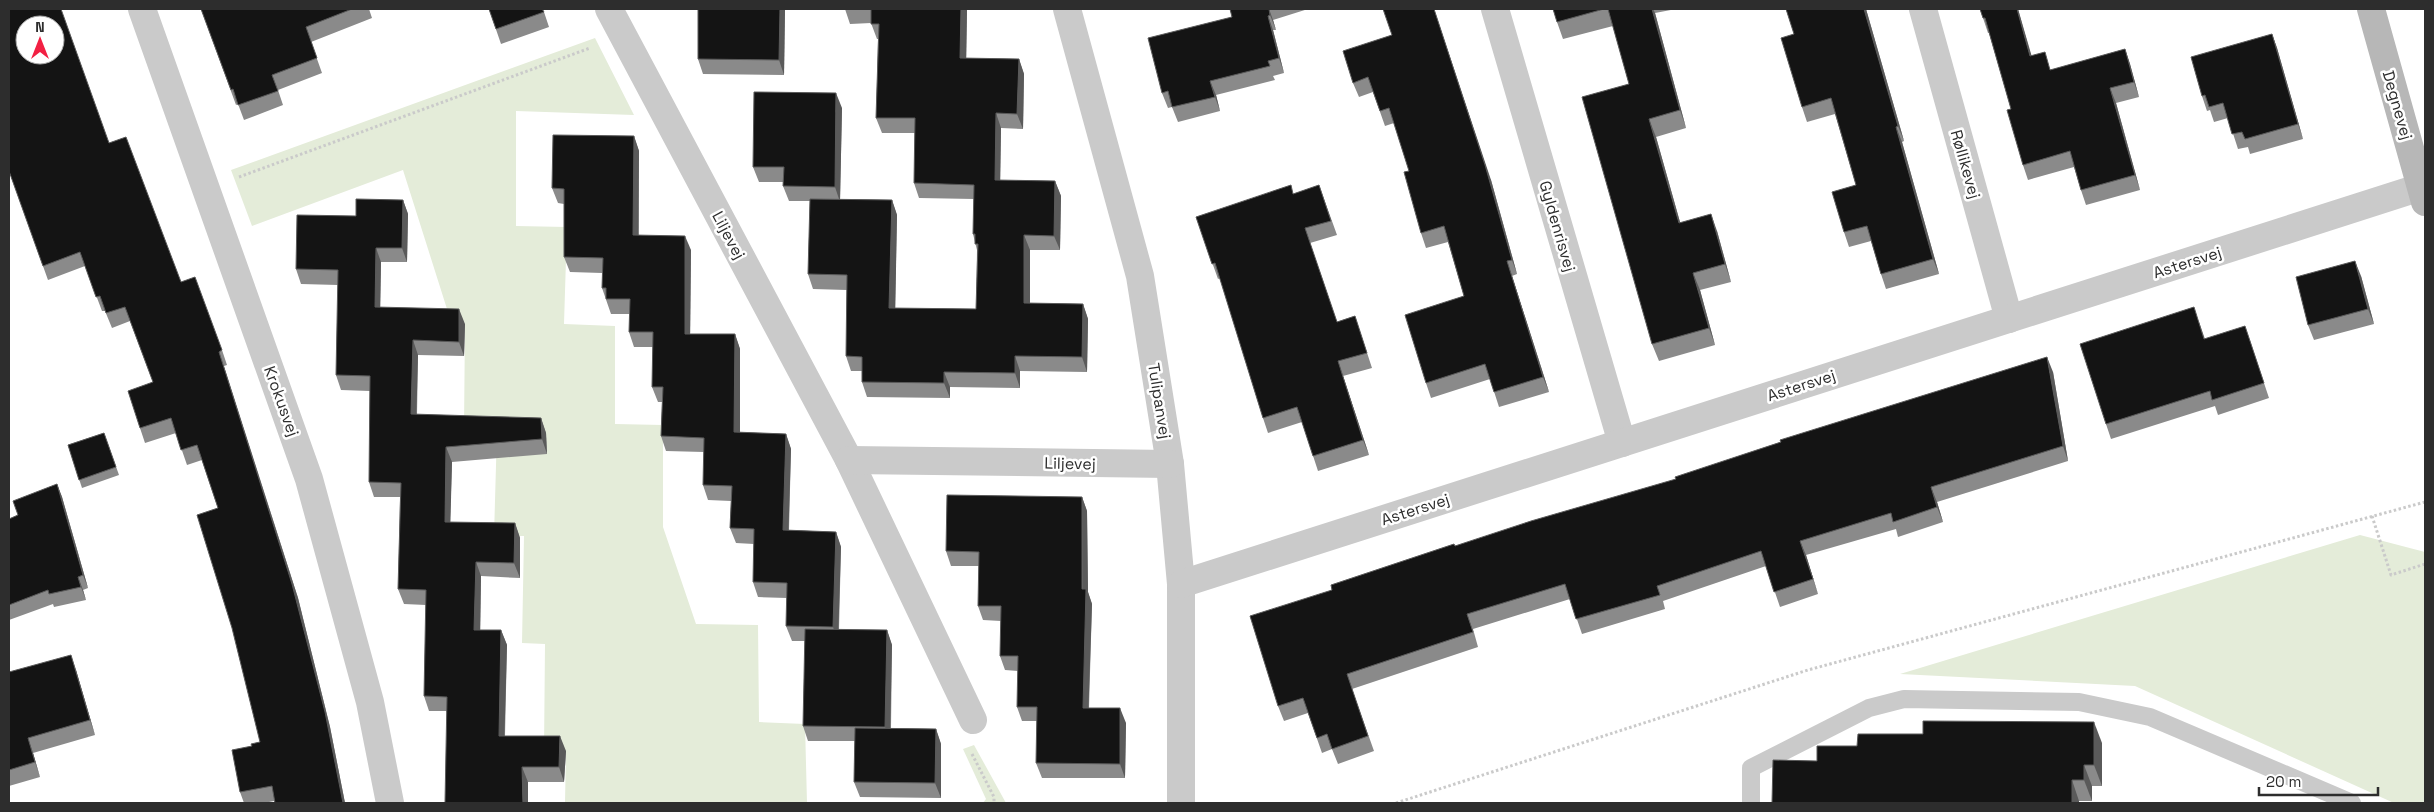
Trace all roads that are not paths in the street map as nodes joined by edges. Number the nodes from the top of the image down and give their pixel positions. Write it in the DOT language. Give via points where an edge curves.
graph roads {
  1 [pos="142,9"];
  2 [pos="609,9"];
  3 [pos="1067,9"];
  4 [pos="1494,9"];
  5 [pos="1923,9"];
  6 [pos="2371,9"];
  7 [pos="2423,194"];
  8 [pos="2009,319"];
  9 [pos="1622,442"];
  10 [pos="850,460"];
  11 [pos="1170,464"];
  12 [pos="1181,584"];
  13 [pos="973,720"];
  14 [pos="390,803"];
  15 [pos="1181,803"];
  16 [pos="1751,803"];
  17 [pos="2352,803"];
  1 -- 14 [label="street, Krokusvej" via="309,479 370,702"];
  2 -- 10 [label="street, Liljevej"];
  3 -- 11 [label="street, Tulipanvej" via="1140,276"];
  4 -- 9 [label="street, Gyldenrisvej"];
  5 -- 8 [label="street, Røllikevej"];
  6 -- 7 [label="street, Degnevej"];
  7 -- 8 [label="street, Astersvej"];
  8 -- 9 [label="street, Astersvej"];
  9 -- 12 [label="street, Astersvej"];
  10 -- 11 [label="street, Liljevej"];
  10 -- 13 [label="street, Liljevej"];
  11 -- 12 [label="street, Tulipanvej"];
  12 -- 15 [label="street, Tulipanvej"];
  16 -- 17 [label="lane" via="1751,768 1869,708 1904,699 2079,702 2150,717"];
}
